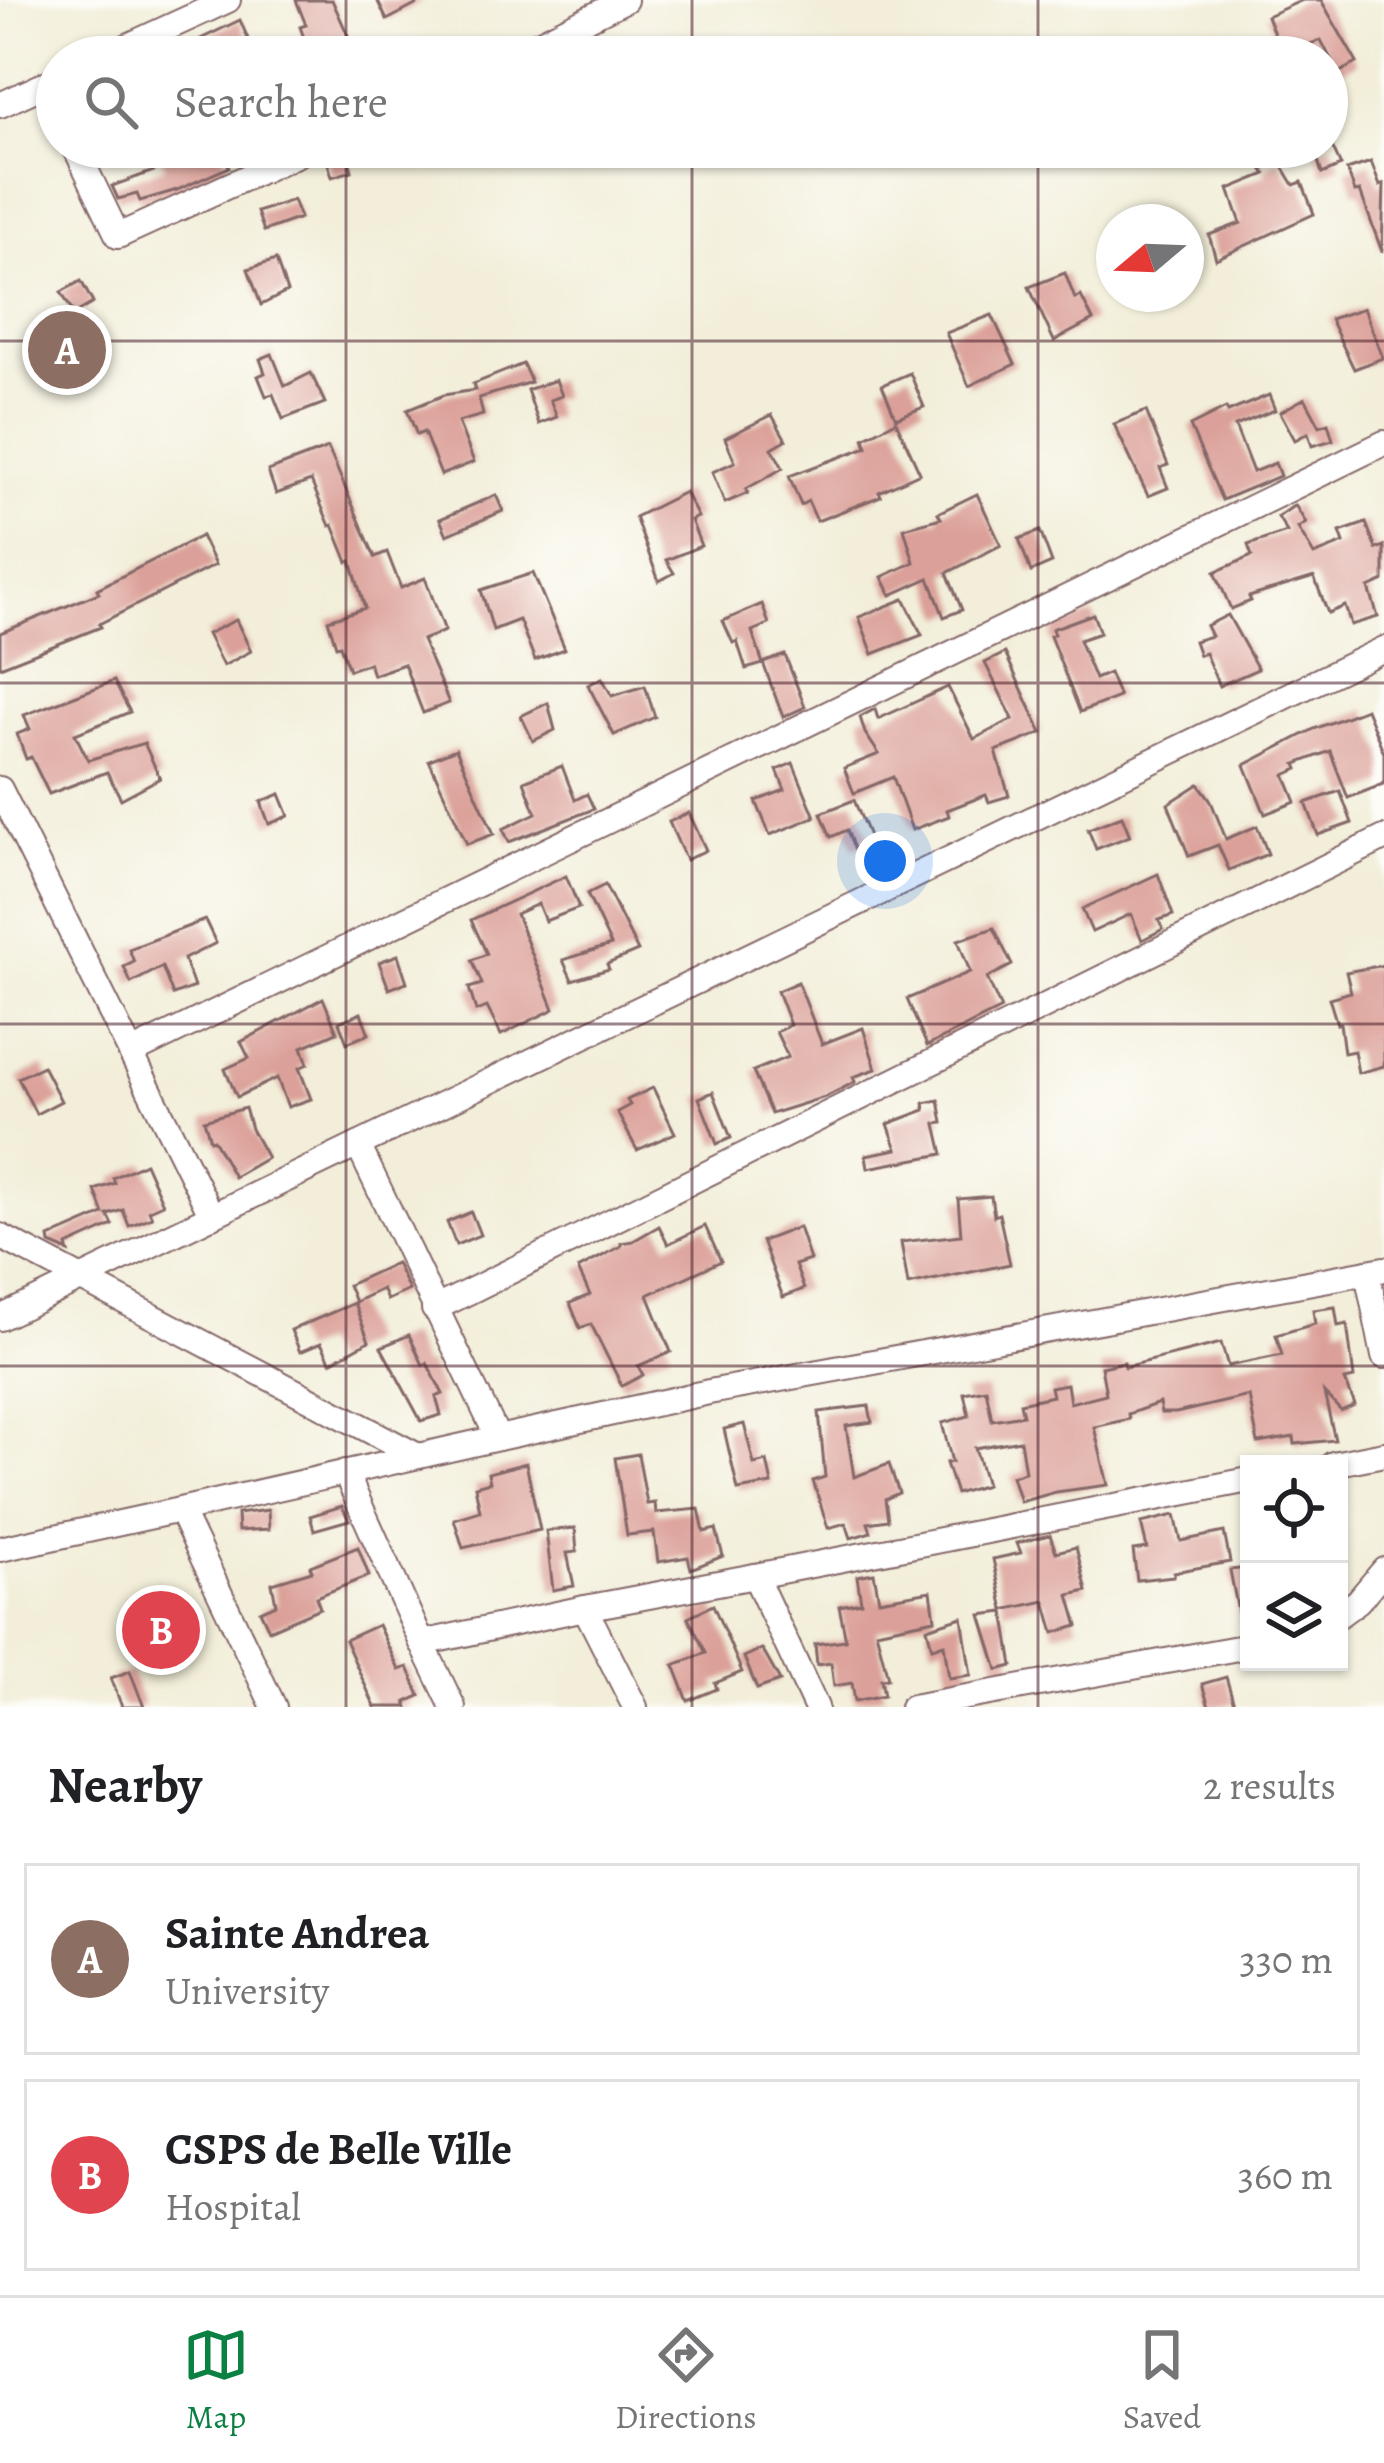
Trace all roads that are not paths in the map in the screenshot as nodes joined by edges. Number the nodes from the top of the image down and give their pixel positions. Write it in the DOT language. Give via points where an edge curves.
graph roads {
  1 [pos="228,0"];
  2 [pos="625,0"];
  3 [pos="150,36"];
  4 [pos="552,36"];
  5 [pos="36,88"];
  6 [pos="0,105"];
  7 [pos="85,168"];
  8 [pos="267,168"];
  9 [pos="1384,443"];
  10 [pos="1384,650"];
  11 [pos="0,789"];
  12 [pos="1384,838"];
  13 [pos="131,1053"];
  14 [pos="358,1145"];
  15 [pos="212,1216"];
  16 [pos="0,1237"];
  17 [pos="1375,1270"];
  18 [pos="81,1279"];
  19 [pos="434,1309"];
  20 [pos="0,1318"];
  21 [pos="1384,1356"];
  22 [pos="498,1438"];
  23 [pos="1384,1454"];
  24 [pos="418,1456"];
  25 [pos="1348,1461"];
  26 [pos="345,1472"];
  27 [pos="1240,1482"];
  28 [pos="180,1510"];
  29 [pos="0,1549"];
  30 [pos="1384,1570"];
  31 [pos="755,1576"];
  32 [pos="585,1608"];
  33 [pos="1348,1608"];
  34 [pos="422,1643"];
  35 [pos="1240,1648"];
  36 [pos="274,1707"];
  37 [pos="453,1707"];
  38 [pos="635,1707"];
  39 [pos="816,1707"];
  40 [pos="911,1707"];
  1 -- 3 [label="street"];
  2 -- 4 [label="street"];
  5 -- 6 [label="street"];
  7 -- 8 [label="street" via="118,236"];
  9 -- 13 [label="street"];
  10 -- 14 [label="street"];
  11 -- 13 [label="street"];
  12 -- 19 [label="street"];
  13 -- 15 [label="street"];
  14 -- 15 [label="street"];
  14 -- 19 [label="street"];
  15 -- 18 [label="street"];
  16 -- 18 [label="street"];
  17 -- 21 [label="street"];
  17 -- 22 [label="street"];
  18 -- 20 [label="street"];
  18 -- 24 [label="street"];
  19 -- 22 [label="street"];
  22 -- 24 [label="street"];
  23 -- 25 [label="street"];
  24 -- 26 [label="street"];
  26 -- 28 [label="street"];
  26 -- 34 [label="street"];
  27 -- 31 [label="street"];
  28 -- 29 [label="street"];
  28 -- 36 [label="street"];
  30 -- 33 [label="street"];
  31 -- 32 [label="street"];
  31 -- 39 [label="street"];
  32 -- 34 [label="street"];
  32 -- 38 [label="street"];
  34 -- 37 [label="street"];
  35 -- 40 [label="street"];
}
